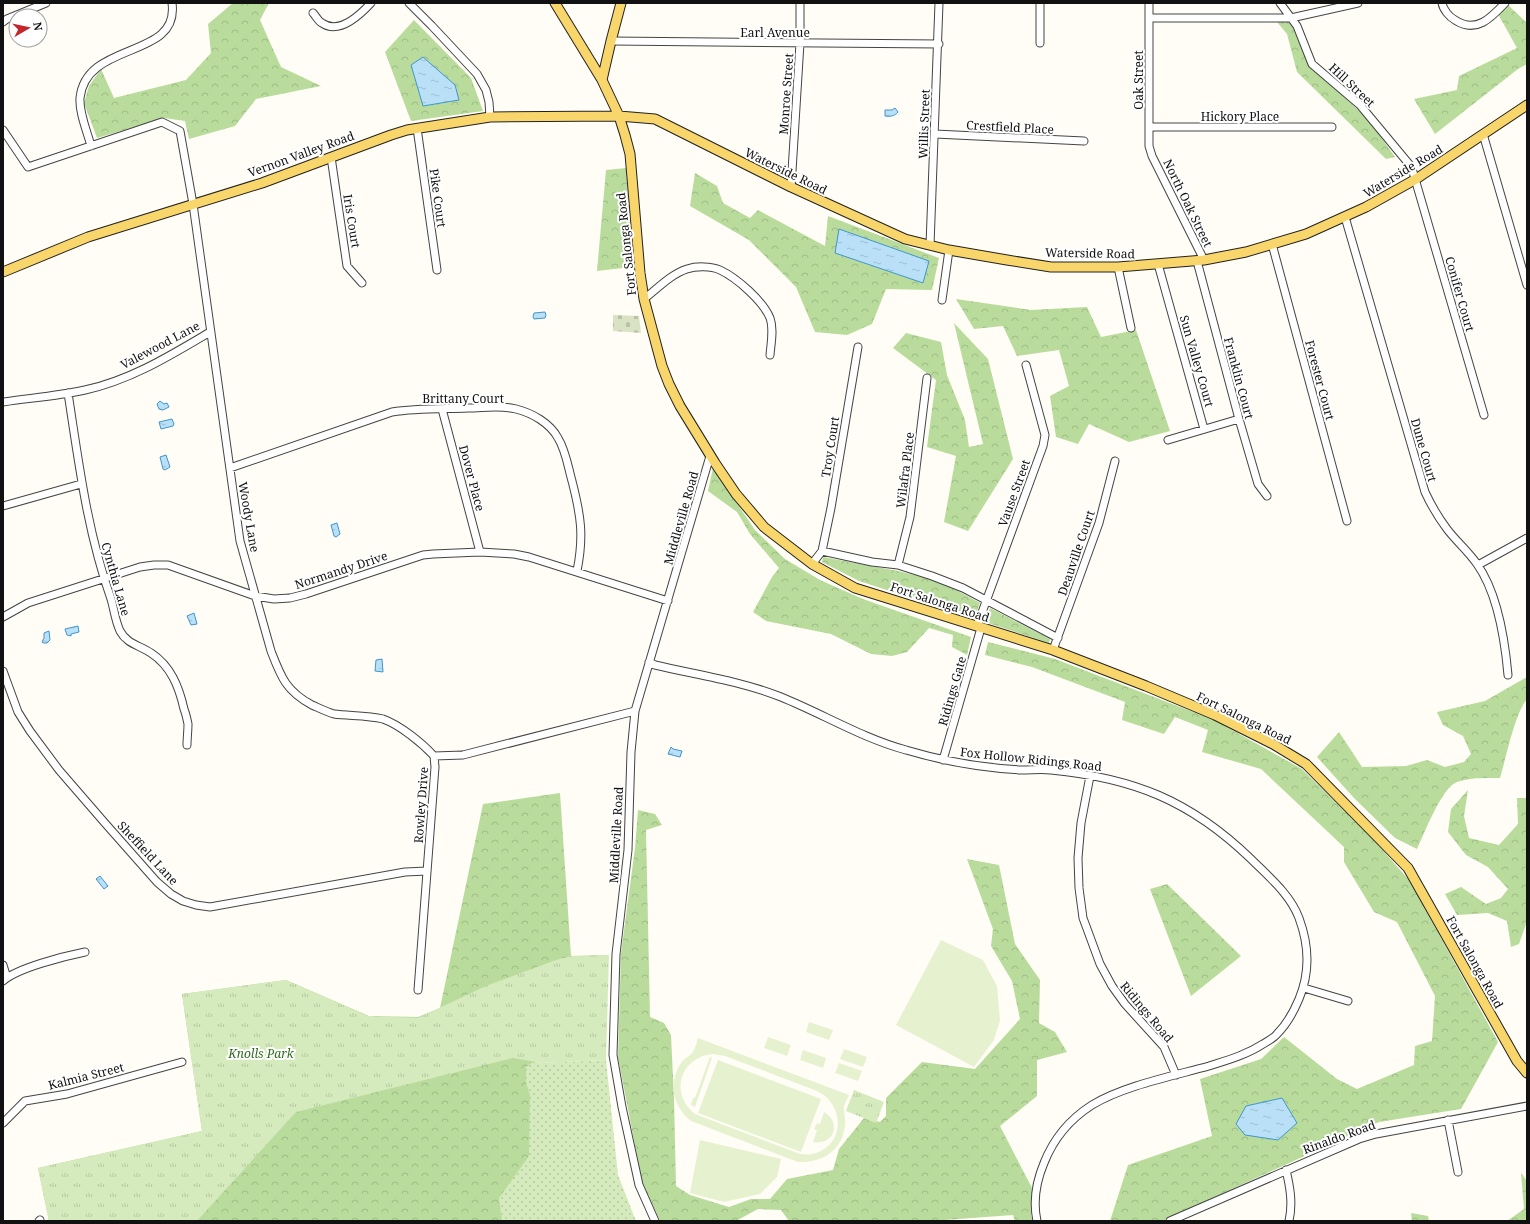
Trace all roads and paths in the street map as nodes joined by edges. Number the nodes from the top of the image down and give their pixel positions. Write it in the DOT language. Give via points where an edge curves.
graph roads {
  1 [pos="46,3"];
  2 [pos="172,3"];
  3 [pos="371,3"];
  4 [pos="409,3"];
  5 [pos="555,3"];
  6 [pos="621,3"];
  7 [pos="800,3"];
  8 [pos="939,3"];
  9 [pos="1040,3"];
  10 [pos="1149,3"];
  11 [pos="1280,3"];
  12 [pos="1358,3"];
  13 [pos="1442,3"];
  14 [pos="1505,3"];
  15 [pos="313,13"];
  16 [pos="1149,18"];
  17 [pos="1291,18"];
  18 [pos="3,22"];
  19 [pos="611,41"];
  20 [pos="800,43"];
  21 [pos="1040,43"];
  22 [pos="939,44"];
  23 [pos="602,80"];
  24 [pos="1527,105"];
  25 [pos="619,116"];
  26 [pos="490,117"];
  27 [pos="1149,127"];
  28 [pos="1332,127"];
  29 [pos="417,128"];
  30 [pos="3,130"];
  31 [pos="935,134"];
  32 [pos="1483,134"];
  33 [pos="1084,141"];
  34 [pos="91,146"];
  35 [pos="1152,156"];
  36 [pos="331,157"];
  37 [pos="1416,179"];
  38 [pos="791,187"];
  39 [pos="193,204"];
  40 [pos="1345,217"];
  41 [pos="1272,244"];
  42 [pos="930,246"];
  43 [pos="950,250"];
  44 [pos="1201,261"];
  45 [pos="1158,264"];
  46 [pos="1118,267"];
  47 [pos="437,270"];
  48 [pos="3,272"];
  49 [pos="362,283"];
  50 [pos="1527,285"];
  51 [pos="644,299"];
  52 [pos="942,300"];
  53 [pos="1131,328"];
  54 [pos="210,332"];
  55 [pos="858,347"];
  56 [pos="770,355"];
  57 [pos="1026,365"];
  58 [pos="927,378"];
  59 [pos="68,393"];
  60 [pos="3,402"];
  61 [pos="442,409"];
  62 [pos="1484,415"];
  63 [pos="1239,419"];
  64 [pos="1204,429"];
  65 [pos="1168,440"];
  66 [pos="710,456"];
  67 [pos="1115,461"];
  68 [pos="230,468"];
  69 [pos="81,484"];
  70 [pos="1267,496"];
  71 [pos="3,506"];
  72 [pos="1347,522"];
  73 [pos="1527,538"];
  74 [pos="822,551"];
  75 [pos="480,552"];
  76 [pos="812,564"];
  77 [pos="898,565"];
  78 [pos="1478,565"];
  79 [pos="577,571"];
  80 [pos="104,580"];
  81 [pos="256,596"];
  82 [pos="986,600"];
  83 [pos="668,601"];
  84 [pos="3,617"];
  85 [pos="979,627"];
  86 [pos="1058,638"];
  87 [pos="1053,650"];
  88 [pos="649,662"];
  89 [pos="3,671"];
  90 [pos="1508,675"];
  91 [pos="635,711"];
  92 [pos="187,745"];
  93 [pos="434,756"];
  94 [pos="944,760"];
  95 [pos="1090,776"];
  96 [pos="427,871"];
  97 [pos="85,952"];
  98 [pos="3,965"];
  99 [pos="5,980"];
  100 [pos="1304,988"];
  101 [pos="418,990"];
  102 [pos="1348,1001"];
  103 [pos="182,1062"];
  104 [pos="1527,1073"];
  105 [pos="1176,1075"];
  106 [pos="1527,1106"];
  107 [pos="1448,1120"];
  108 [pos="3,1123"];
  109 [pos="1286,1170"];
  110 [pos="1458,1172"];
  111 [pos="655,1221"];
  112 [pos="1037,1221"];
  113 [pos="1170,1221"];
  114 [pos="1289,1221"];
  1 -- 18 [label="street"];
  2 -- 34 [label="street" via="173,9 165,32 152,41 108,60 87,77 80,99"];
  3 -- 15 [label="street" via="352,20 332,27 321,23"];
  4 -- 26 [label="street" via="477,74 487,96"];
  5 -- 23 [label="main road, Fort Salonga Road"];
  6 -- 19 [label="main road"];
  7 -- 20 [label="street, Monroe Street"];
  8 -- 22 [label="street, Willis Street"];
  9 -- 21 [label="street"];
  10 -- 16 [label="street, Oak Street"];
  11 -- 17 [label="street, Hill Street"];
  12 -- 17 [label="street"];
  13 -- 14 [label="street" via="1452,18 1462,25 1473,26 1492,17"];
  16 -- 17 [label="street"];
  16 -- 27 [label="street, Oak Street"];
  17 -- 37 [label="street, Hill Street" via="1297,26 1312,64 1360,105 1409,164"];
  19 -- 20 [label="street, Earl Avenue"];
  19 -- 23 [label="main road"];
  20 -- 22 [label="street, Earl Avenue"];
  20 -- 38 [label="street, Monroe Street"];
  22 -- 31 [label="street, Willis Street"];
  23 -- 25 [label="main road, Fort Salonga Road"];
  24 -- 32 [label="main road, Waterside Road"];
  25 -- 26 [label="main road, Vernon Valley Road"];
  25 -- 38 [label="main road, Waterside Road" via="654,119"];
  25 -- 51 [label="main road, Fort Salonga Road" via="630,154"];
  26 -- 29 [label="main road, Vernon Valley Road"];
  27 -- 28 [label="street, Hickory Place"];
  27 -- 35 [label="street, Oak Street"];
  29 -- 36 [label="main road, Vernon Valley Road"];
  29 -- 47 [label="street, Pike Court"];
  30 -- 34 [label="street" via="28,168"];
  31 -- 33 [label="street, Crestfield Place"];
  31 -- 42 [label="street, Willis Street"];
  32 -- 37 [label="main road, Waterside Road"];
  32 -- 50 [label="street"];
  34 -- 39 [label="street, Woody Lane" via="162,122 180,131"];
  35 -- 44 [label="street, North Oak Street"];
  36 -- 39 [label="main road, Vernon Valley Road"];
  36 -- 49 [label="street, Iris Court" via="348,266"];
  37 -- 40 [label="main road, Waterside Road"];
  37 -- 62 [label="street, Conifer Court"];
  38 -- 42 [label="main road, Waterside Road" via="905,239"];
  39 -- 48 [label="main road, Vernon Valley Road" via="88,237"];
  39 -- 54 [label="street, Woody Lane"];
  40 -- 41 [label="main road, Waterside Road" via="1306,234"];
  40 -- 78 [label="street, Dune Court" via="1425,492 1448,529"];
  41 -- 44 [label="main road, Waterside Road"];
  41 -- 72 [label="street, Forester Court"];
  42 -- 43 [label="main road, Waterside Road"];
  43 -- 46 [label="main road, Waterside Road" via="1051,267"];
  43 -- 52 [label="street"];
  44 -- 45 [label="main road, Waterside Road"];
  44 -- 63 [label="street, Franklin Court"];
  45 -- 46 [label="main road, Waterside Road"];
  45 -- 64 [label="street, Sun Valley Court"];
  46 -- 53 [label="street"];
  51 -- 56 [label="street" via="676,274 687,269 703,267 719,270 733,278 762,304 770,319 772,331"];
  51 -- 66 [label="main road, Fort Salonga Road" via="669,384"];
  54 -- 59 [label="street, Valewood Lane" via="126,377 87,390"];
  54 -- 68 [label="street, Woody Lane"];
  55 -- 74 [label="street, Troy Court"];
  57 -- 82 [label="street, Vause Street" via="1045,435"];
  58 -- 77 [label="street, Wilafra Place" via="910,517"];
  59 -- 60 [label="street, Valewood Lane"];
  59 -- 69 [label="street, Cynthia Lane"];
  61 -- 68 [label="street, Brittany Court" via="392,412"];
  61 -- 75 [label="street, Dover Place"];
  61 -- 79 [label="street, Brittany Court" via="515,409 545,422 558,437 579,506 582,527"];
  63 -- 64 [label="street"];
  63 -- 70 [label="street, Franklin Court" via="1258,484"];
  64 -- 65 [label="street"];
  66 -- 76 [label="main road, Fort Salonga Road" via="736,494 764,527"];
  66 -- 83 [label="street, Middleville Road"];
  67 -- 86 [label="street, Deauville Court" via="1099,523"];
  68 -- 81 [label="street, Woody Lane" via="240,541"];
  69 -- 71 [label="street"];
  69 -- 80 [label="street, Cynthia Lane"];
  73 -- 78 [label="street"];
  74 -- 76 [label="street"];
  74 -- 77 [label="street, Fort Salonga Road"];
  75 -- 79 [label="street, Normandy Drive" via="514,554"];
  75 -- 81 [label="street, Normandy Drive" via="423,555 290,598"];
  76 -- 85 [label="main road, Fort Salonga Road" via="855,588"];
  77 -- 82 [label="street, Fort Salonga Road" via="963,588"];
  78 -- 90 [label="street, Dune Court" via="1497,610 1503,633"];
  79 -- 83 [label="street, Normandy Drive"];
  80 -- 81 [label="street, Normandy Drive" via="140,567 168,565"];
  80 -- 84 [label="street, Normandy Drive" via="28,603"];
  80 -- 92 [label="street, Cynthia Lane" via="120,631 127,641 159,658 175,680 188,723"];
  81 -- 93 [label="street, Woody Lane" via="271,651 284,681 292,691 304,701 332,713 384,720 409,734"];
  82 -- 85 [label="street, Vause Street"];
  82 -- 86 [label="street, Fort Salonga Road"];
  83 -- 88 [label="street, Middleville Road"];
  85 -- 87 [label="main road, Fort Salonga Road"];
  85 -- 94 [label="street, Ridings Gate"];
  86 -- 87 [label="street, Deauville Court"];
  87 -- 104 [label="main road, Fort Salonga Road" via="1214,715 1273,744 1306,764 1408,868 1517,1061"];
  88 -- 91 [label="street, Middleville Road"];
  88 -- 94 [label="street, Fox Hollow Ridings Road" via="757,689 781,697 879,742"];
  89 -- 96 [label="street, Sheffield Lane" via="18,712 59,770 157,882 183,901 210,907 405,872"];
  91 -- 93 [label="street, Rowley Drive" via="463,756"];
  91 -- 111 [label="street, Middleville Road" via="628,850 616,954 614,1055 639,1185"];
  93 -- 96 [label="street, Rowley Drive" via="436,767"];
  94 -- 95 [label="street, Fox Hollow Ridings Road" via="996,768 1048,770"];
  95 -- 100 [label="street, Fox Hollow Ridings Road" via="1136,786 1178,804 1219,831 1273,880 1288,897 1298,916 1304,936 1307,957"];
  95 -- 105 [label="street, Ridings Road" via="1081,823 1078,858 1083,918 1100,964 1112,986 1124,1004 1164,1047"];
  96 -- 101 [label="street, Rowley Drive"];
  97 -- 99 [label="street" via="35,966"];
  98 -- 99 [label="street"];
  100 -- 102 [label="street"];
  100 -- 105 [label="street, Fox Hollow Ridings Road" via="1295,1008 1276,1035 1237,1058"];
  103 -- 108 [label="street, Kalmia Street" via="68,1094 25,1102"];
  105 -- 112 [label="street, Fox Hollow Ridings Road" via="1111,1095 1090,1106 1074,1119 1060,1134 1040,1173 1036,1189"];
  106 -- 107 [label="street, Rinaldo Road"];
  107 -- 109 [label="street, Rinaldo Road" via="1370,1135"];
  107 -- 110 [label="street"];
  109 -- 113 [label="street, Rinaldo Road"];
  109 -- 114 [label="street" via="1290,1195"];
}
